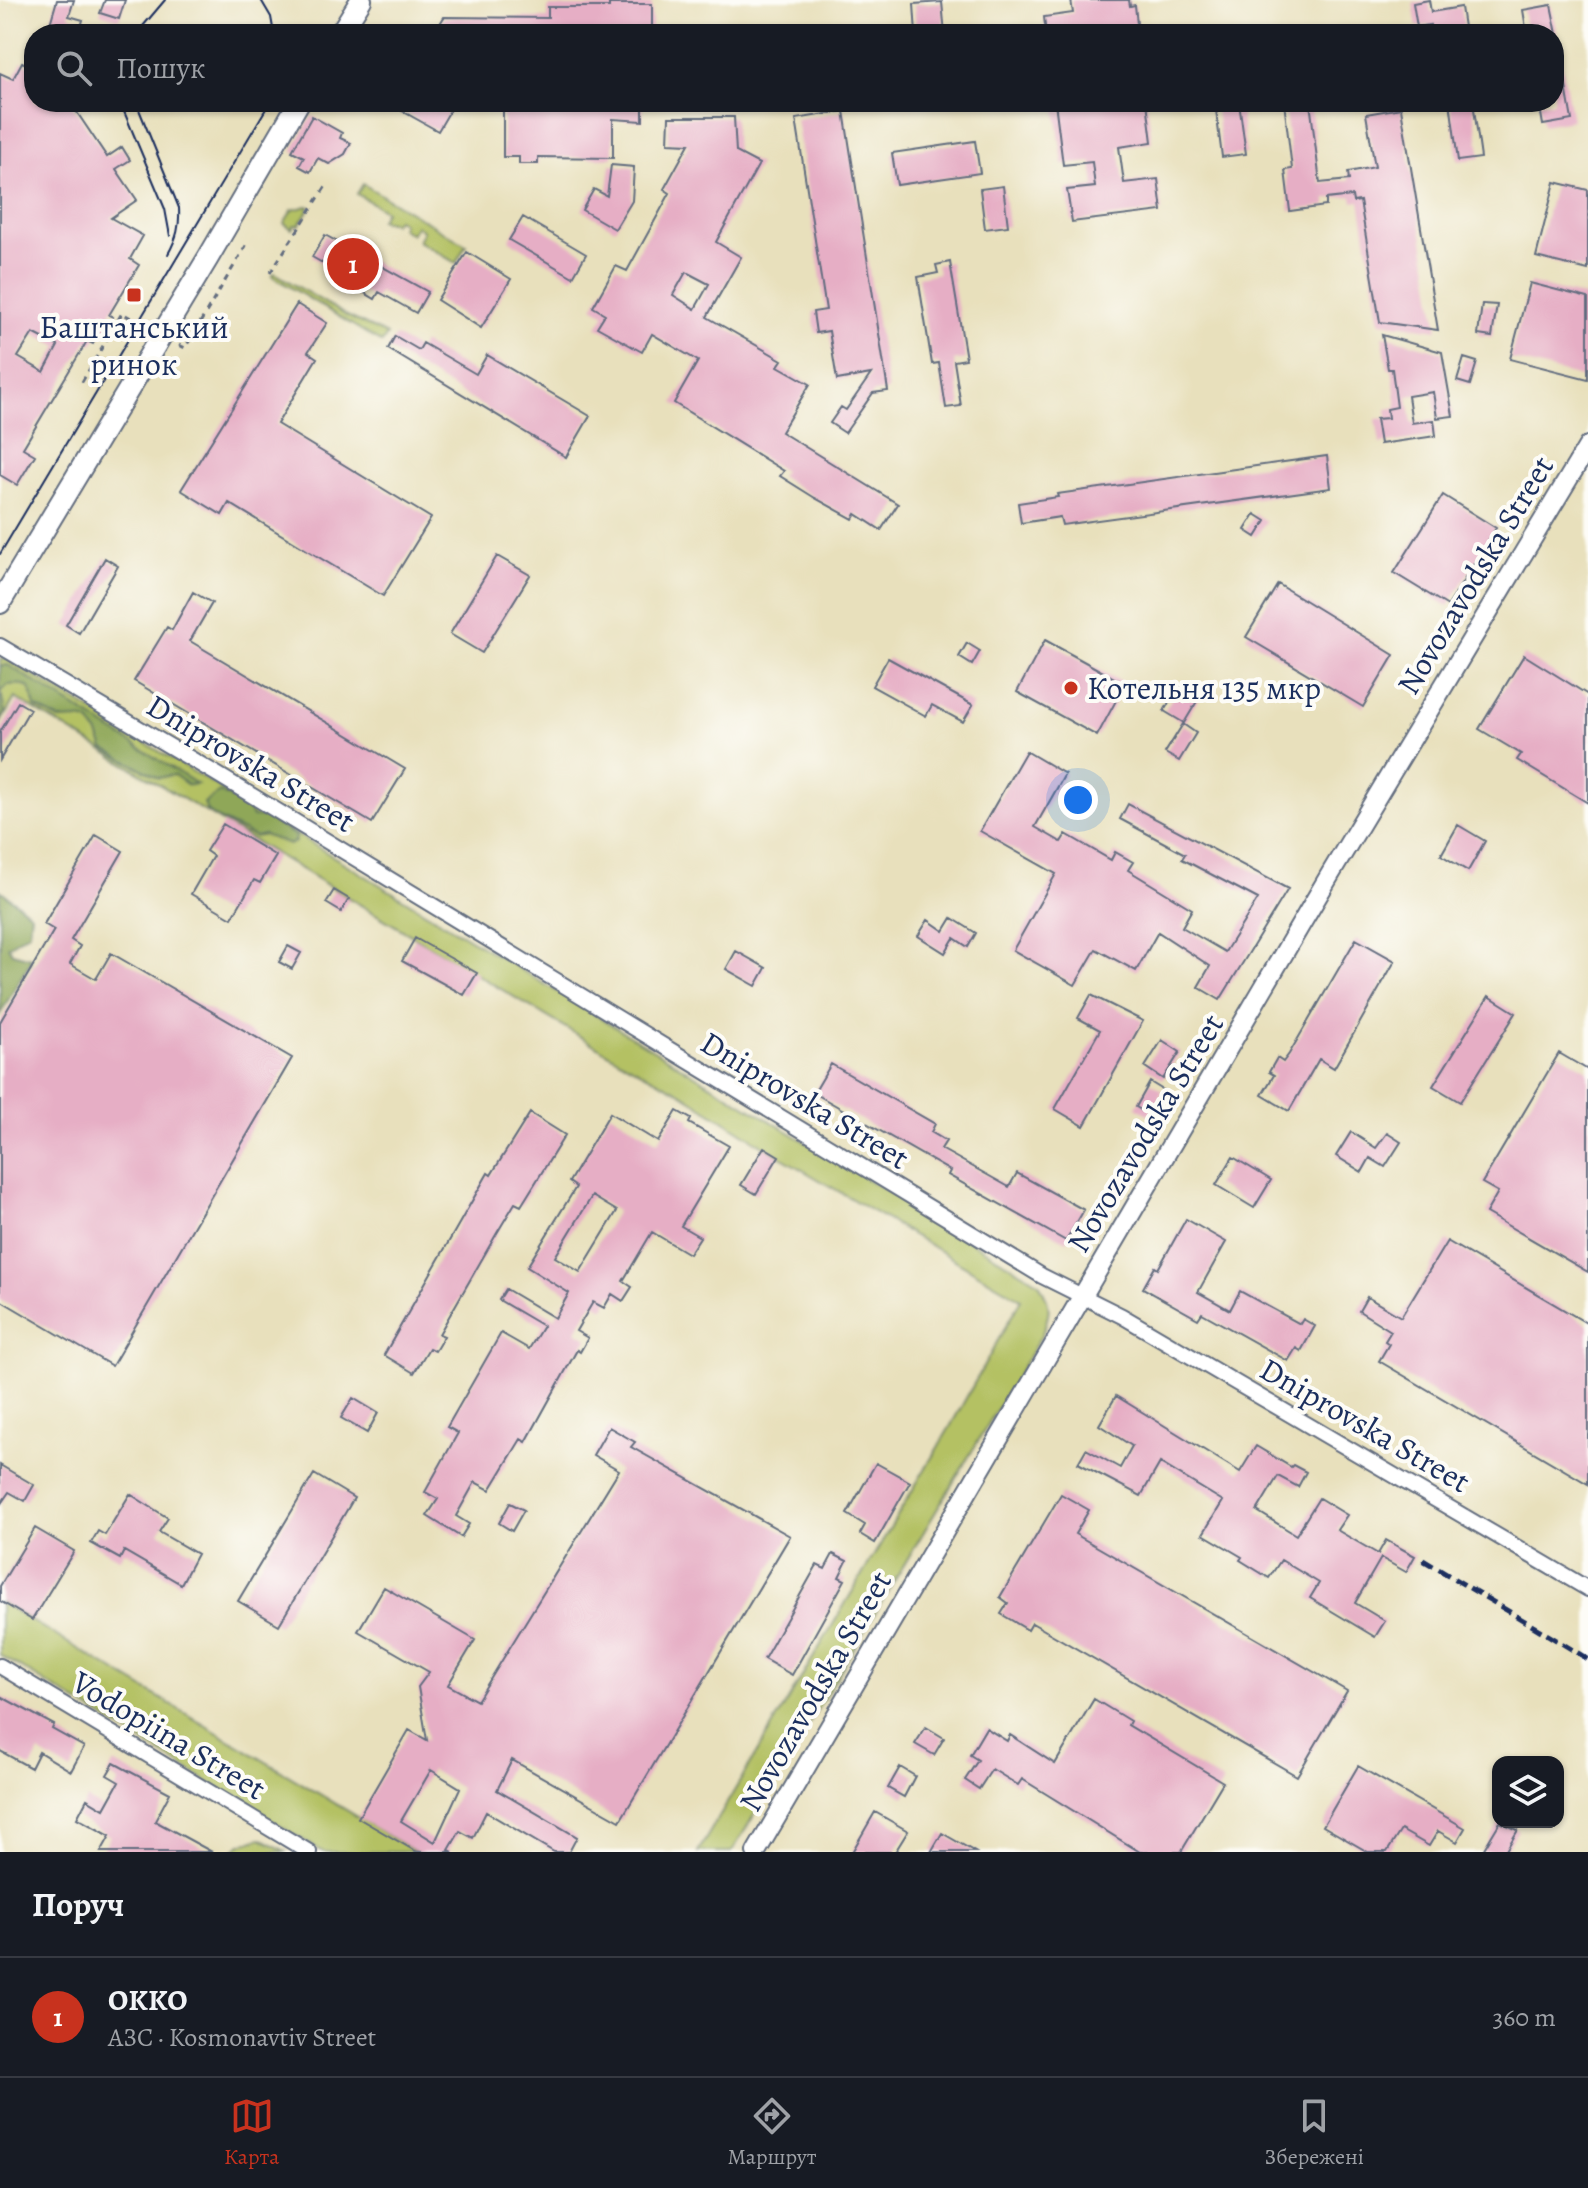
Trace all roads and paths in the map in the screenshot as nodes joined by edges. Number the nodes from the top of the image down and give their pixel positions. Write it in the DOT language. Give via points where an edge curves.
graph roads {
  1 [pos="361,0"];
  2 [pos="346,24"];
  3 [pos="293,112"];
  4 [pos="328,183"];
  5 [pos="270,273"];
  6 [pos="1588,446"];
  7 [pos="0,603"];
  8 [pos="0,646"];
  9 [pos="1083,1296"];
  10 [pos="1588,1589"];
  11 [pos="0,1666"];
  12 [pos="309,1852"];
  13 [pos="756,1852"];
  1 -- 2 [label="main road"];
  3 -- 7 [label="main road"];
  4 -- 5 [label="path"];
  6 -- 9 [label="street, Novozavodska Street"];
  8 -- 9 [label="street, Dniprovska Street"];
  9 -- 10 [label="street, Dniprovska Street"];
  9 -- 13 [label="street, Novozavodska Street"];
  11 -- 12 [label="street, Vodopiina Street"];
}
